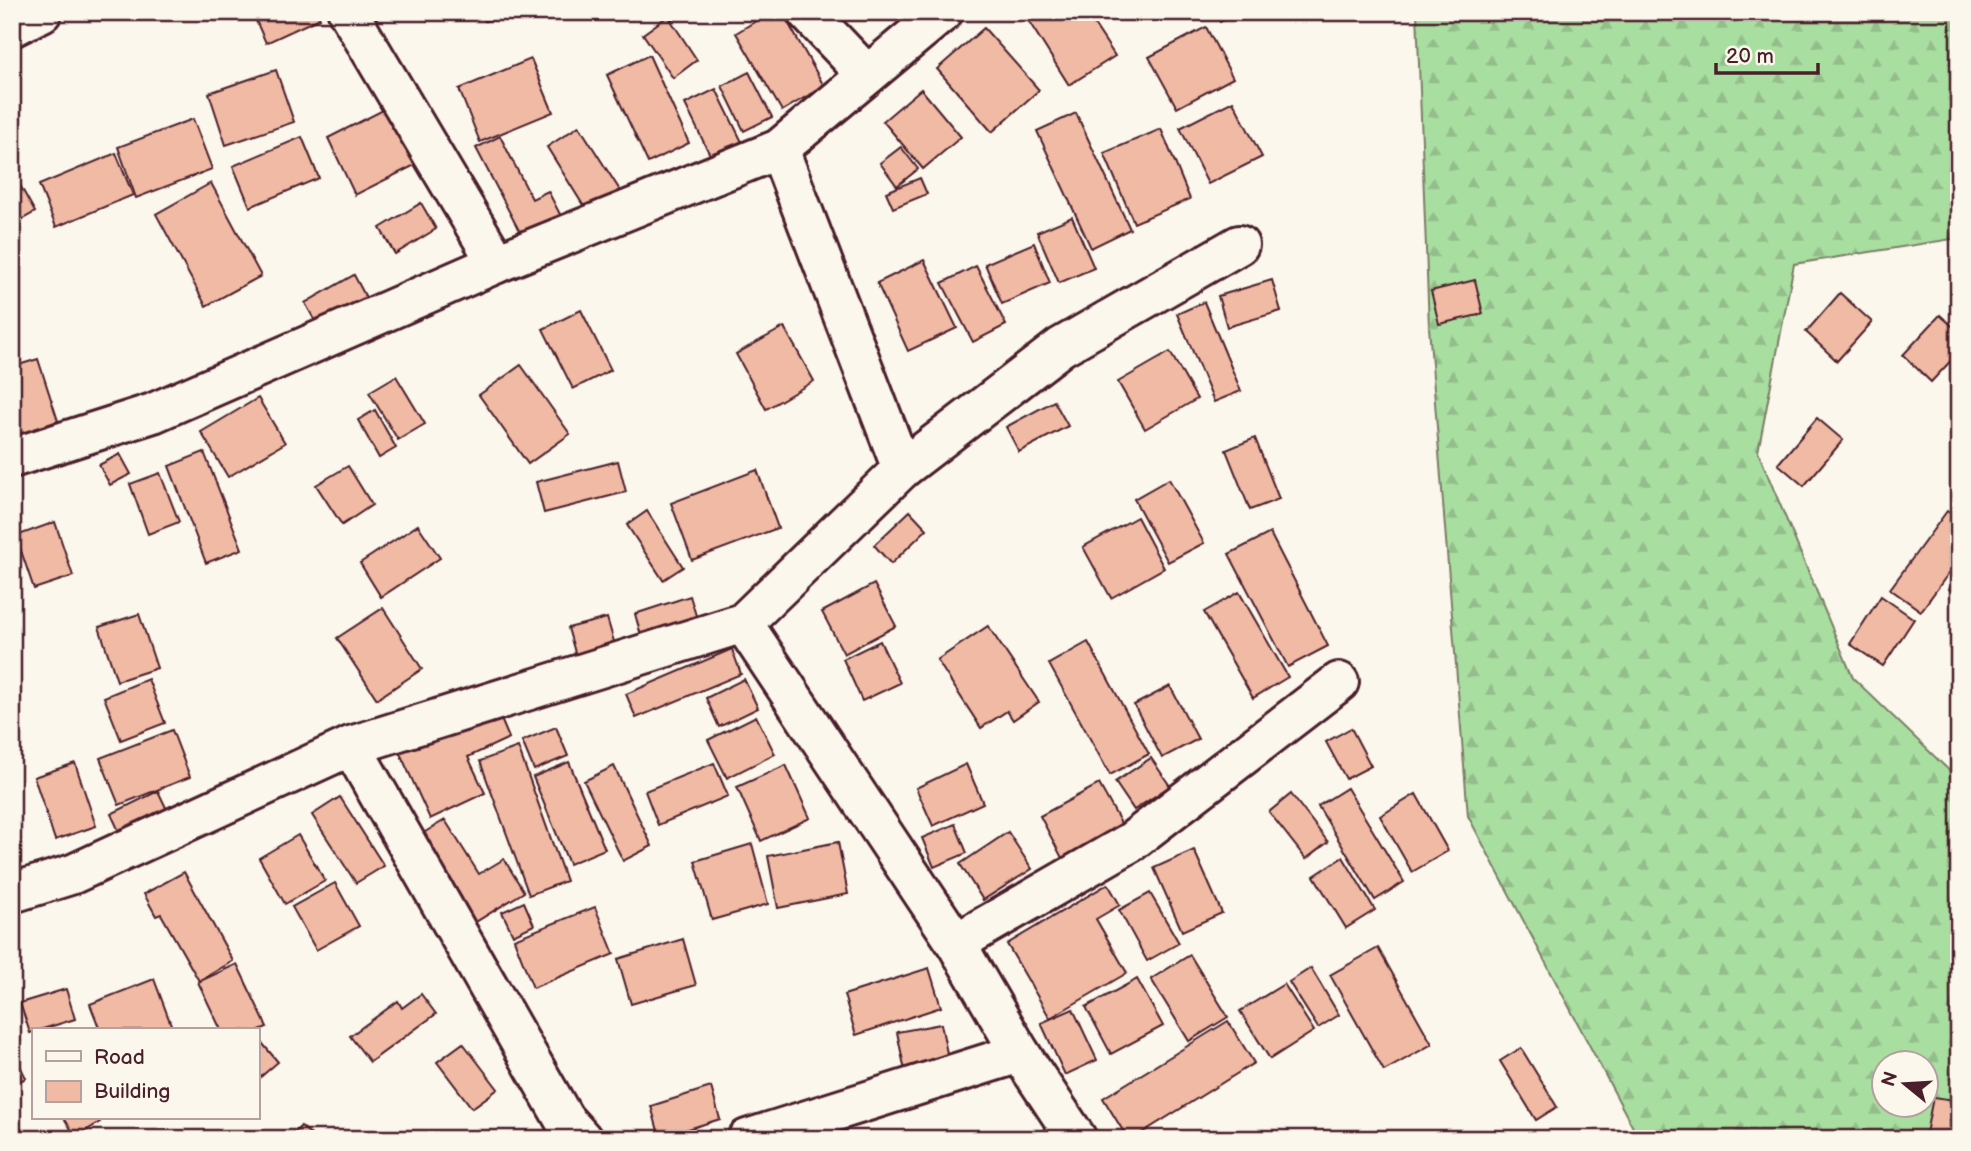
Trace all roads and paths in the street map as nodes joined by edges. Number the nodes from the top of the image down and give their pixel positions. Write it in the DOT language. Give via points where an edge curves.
graph roads {
  1 [pos="42,12"];
  2 [pos="348,12"];
  3 [pos="807,12"];
  4 [pos="943,12"];
  5 [pos="12,27"];
  6 [pos="867,75"];
  7 [pos="779,149"];
  8 [pos="1239,245"];
  9 [pos="497,263"];
  10 [pos="12,458"];
  11 [pos="902,469"];
  12 [pos="743,623"];
  13 [pos="1339,682"];
  14 [pos="351,746"];
  15 [pos="12,893"];
  16 [pos="956,943"];
  17 [pos="1020,1053"];
  18 [pos="582,1139"];
  19 [pos="747,1139"];
  20 [pos="1077,1139"];
  1 -- 5 [label="street"];
  2 -- 9 [label="street"];
  3 -- 6 [label="street"];
  4 -- 6 [label="street"];
  6 -- 7 [label="street"];
  7 -- 9 [label="street"];
  7 -- 11 [label="street"];
  8 -- 11 [label="street" via="1061,347"];
  9 -- 10 [label="street" via="153,413"];
  11 -- 12 [label="street"];
  12 -- 14 [label="street"];
  12 -- 16 [label="street"];
  13 -- 16 [label="street" via="1131,842"];
  14 -- 15 [label="street" via="73,874"];
  14 -- 18 [label="street" via="564,1119"];
  16 -- 17 [label="street"];
  17 -- 19 [label="street"];
  17 -- 20 [label="street"];
}
